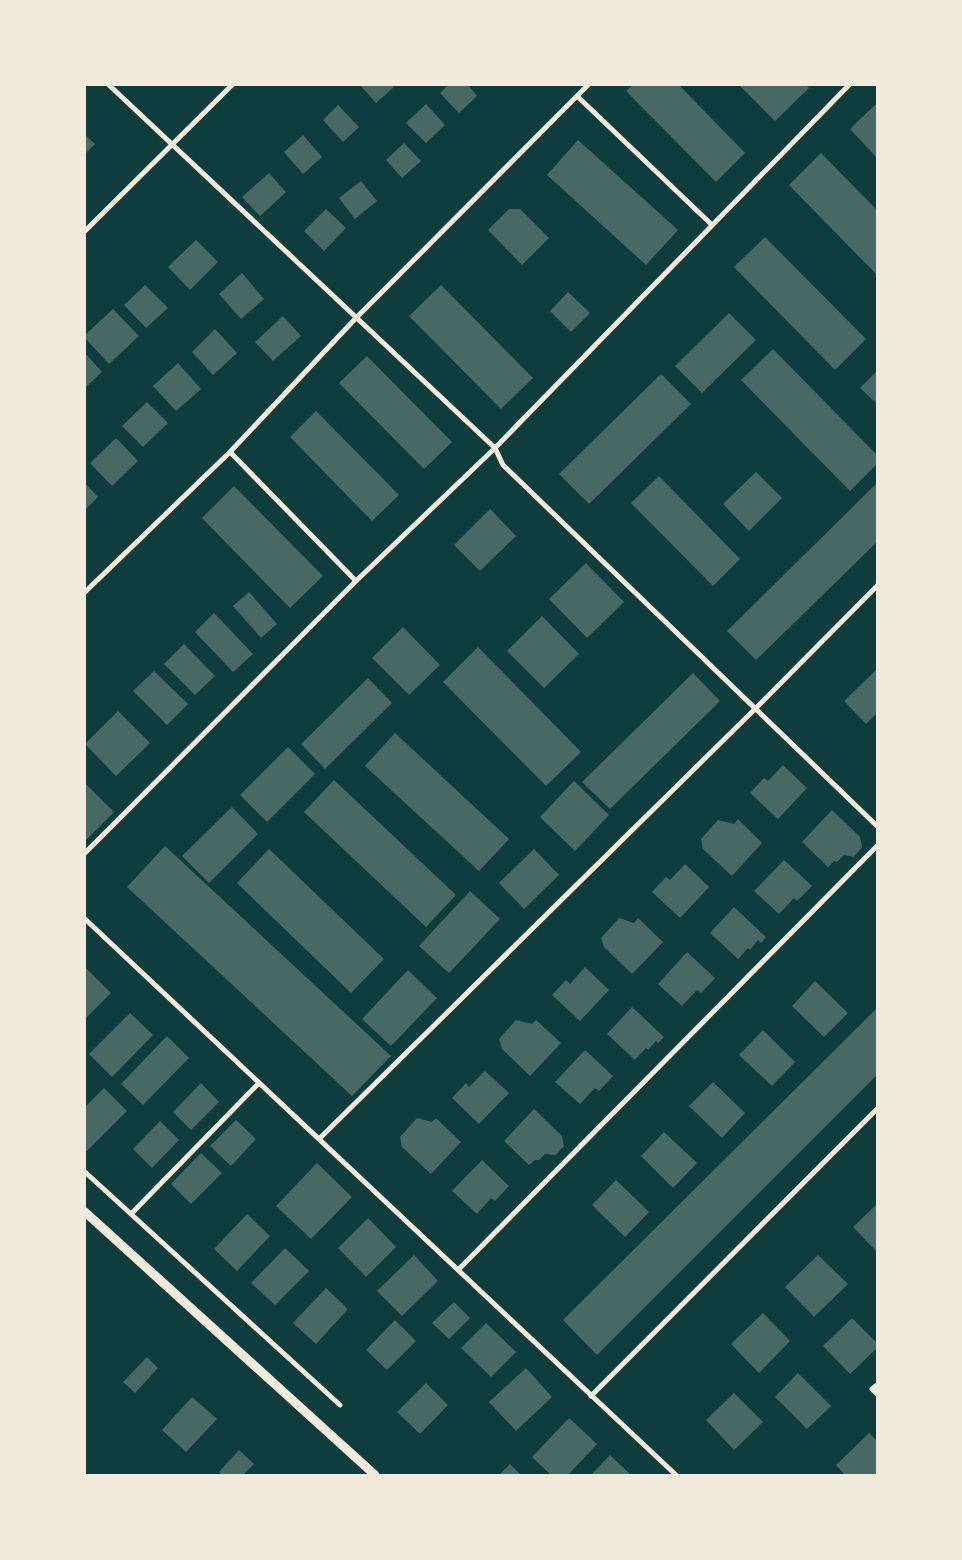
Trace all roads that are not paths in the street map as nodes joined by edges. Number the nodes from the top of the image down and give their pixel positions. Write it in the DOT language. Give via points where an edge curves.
graph roads {
  1 [pos="109,85"];
  2 [pos="232,85"];
  3 [pos="588,85"];
  4 [pos="849,85"];
  5 [pos="577,96"];
  6 [pos="172,145"];
  7 [pos="712,225"];
  8 [pos="85,231"];
  9 [pos="356,318"];
  10 [pos="495,448"];
  11 [pos="230,452"];
  12 [pos="356,581"];
  13 [pos="877,586"];
  14 [pos="85,592"];
  15 [pos="755,709"];
  16 [pos="877,826"];
  17 [pos="877,846"];
  18 [pos="85,854"];
  19 [pos="85,919"];
  20 [pos="258,1084"];
  21 [pos="877,1109"];
  22 [pos="319,1139"];
  23 [pos="85,1172"];
  24 [pos="85,1212"];
  25 [pos="131,1214"];
  26 [pos="458,1270"];
  27 [pos="877,1385"];
  28 [pos="877,1394"];
  29 [pos="591,1396"];
  30 [pos="340,1406"];
  31 [pos="375,1475"];
  32 [pos="676,1475"];
  1 -- 6 [label="street"];
  2 -- 6 [label="street"];
  3 -- 5 [label="street"];
  4 -- 7 [label="street"];
  5 -- 7 [label="street"];
  5 -- 9 [label="street"];
  6 -- 8 [label="street"];
  6 -- 9 [label="street"];
  7 -- 10 [label="street"];
  9 -- 10 [label="street"];
  9 -- 11 [label="street"];
  10 -- 12 [label="street"];
  10 -- 15 [label="street" via="503,465"];
  11 -- 12 [label="street"];
  11 -- 14 [label="street"];
  12 -- 18 [label="street"];
  13 -- 15 [label="street"];
  15 -- 16 [label="street"];
  15 -- 22 [label="street"];
  17 -- 26 [label="street"];
  19 -- 20 [label="street"];
  20 -- 22 [label="street"];
  20 -- 25 [label="street"];
  21 -- 29 [label="street"];
  22 -- 26 [label="street"];
  23 -- 25 [label="street"];
  24 -- 31 [label="street"];
  25 -- 30 [label="street"];
  26 -- 29 [label="street"];
  27 -- 28 [label="street" via="872,1389"];
  29 -- 32 [label="street"];
}
